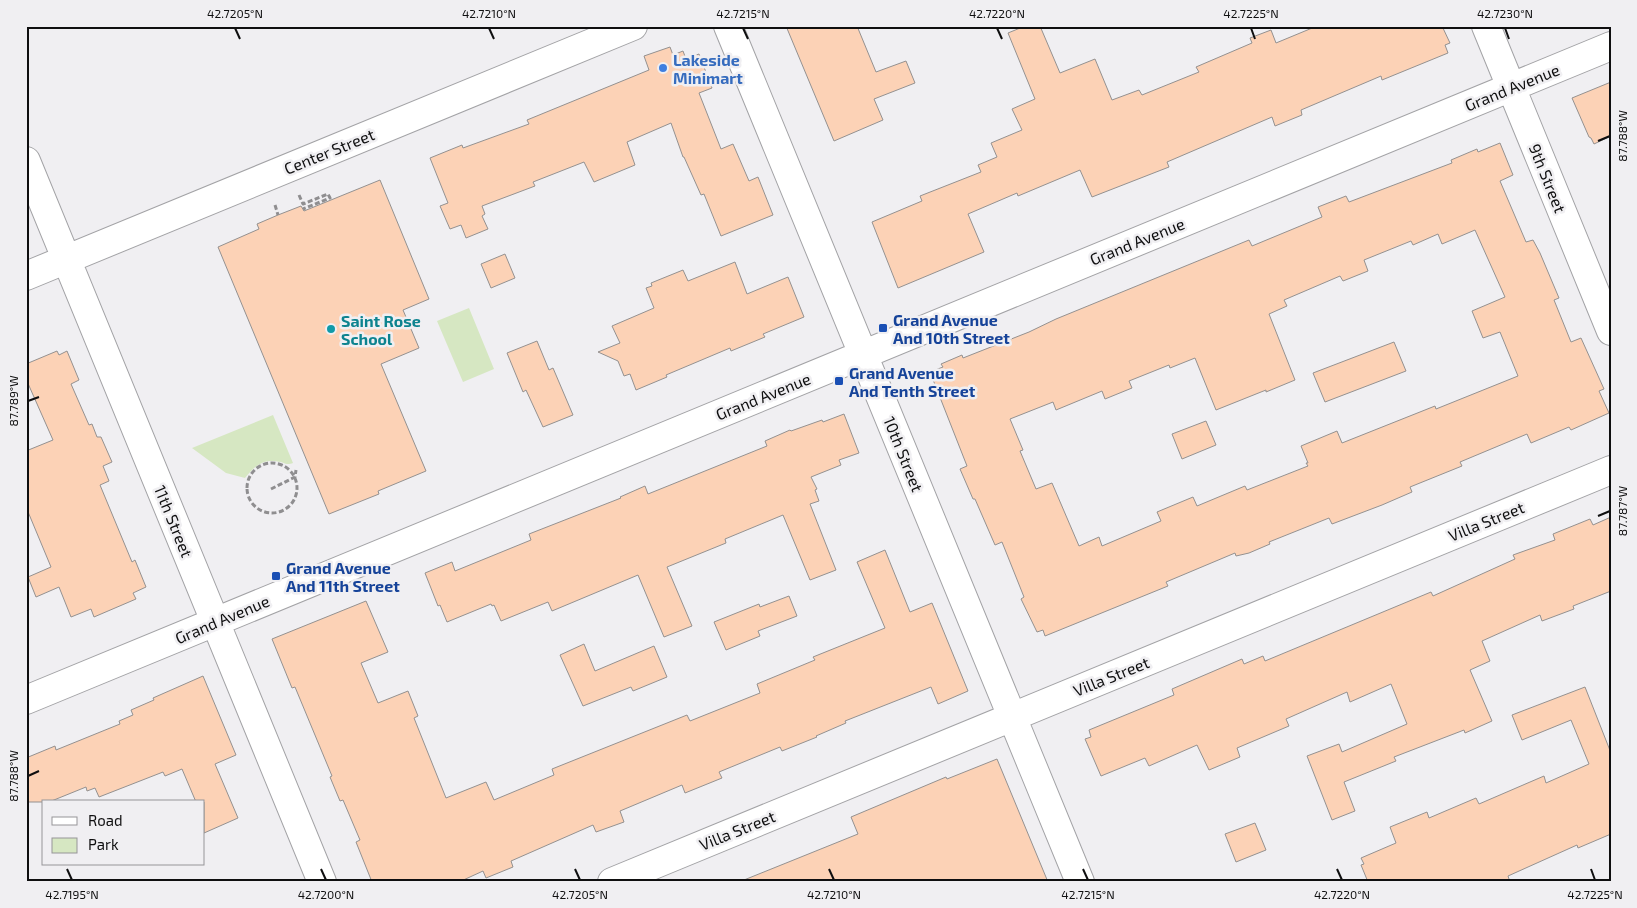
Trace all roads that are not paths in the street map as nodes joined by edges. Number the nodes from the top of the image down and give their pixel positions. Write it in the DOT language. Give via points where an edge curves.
graph roads {
  1 [pos="633,26"];
  2 [pos="728,26"];
  3 [pos="1486,26"];
  4 [pos="1611,46"];
  5 [pos="1511,87"];
  6 [pos="26,161"];
  7 [pos="67,260"];
  8 [pos="26,276"];
  9 [pos="1611,331"];
  10 [pos="863,355"];
  11 [pos="1611,470"];
  12 [pos="215,622"];
  13 [pos="26,700"];
  14 [pos="1012,717"];
  15 [pos="322,882"];
  16 [pos="612,882"];
  17 [pos="1080,882"];
  1 -- 7 [label="street, Center Street"];
  2 -- 10 [label="street, 10th Street"];
  3 -- 5 [label="street, 9th Street"];
  4 -- 5 [label="street, Grand Avenue"];
  5 -- 9 [label="street, 9th Street"];
  5 -- 10 [label="street, Grand Avenue"];
  6 -- 7 [label="street, 11th Street"];
  7 -- 8 [label="street, Center Street"];
  7 -- 12 [label="street, 11th Street"];
  10 -- 12 [label="street, Grand Avenue"];
  10 -- 14 [label="street, 10th Street"];
  11 -- 14 [label="street, Villa Street"];
  12 -- 13 [label="street, Grand Avenue"];
  12 -- 15 [label="street, 11th Street"];
  14 -- 16 [label="street, Villa Street"];
  14 -- 17 [label="street, 10th Street"];
}
